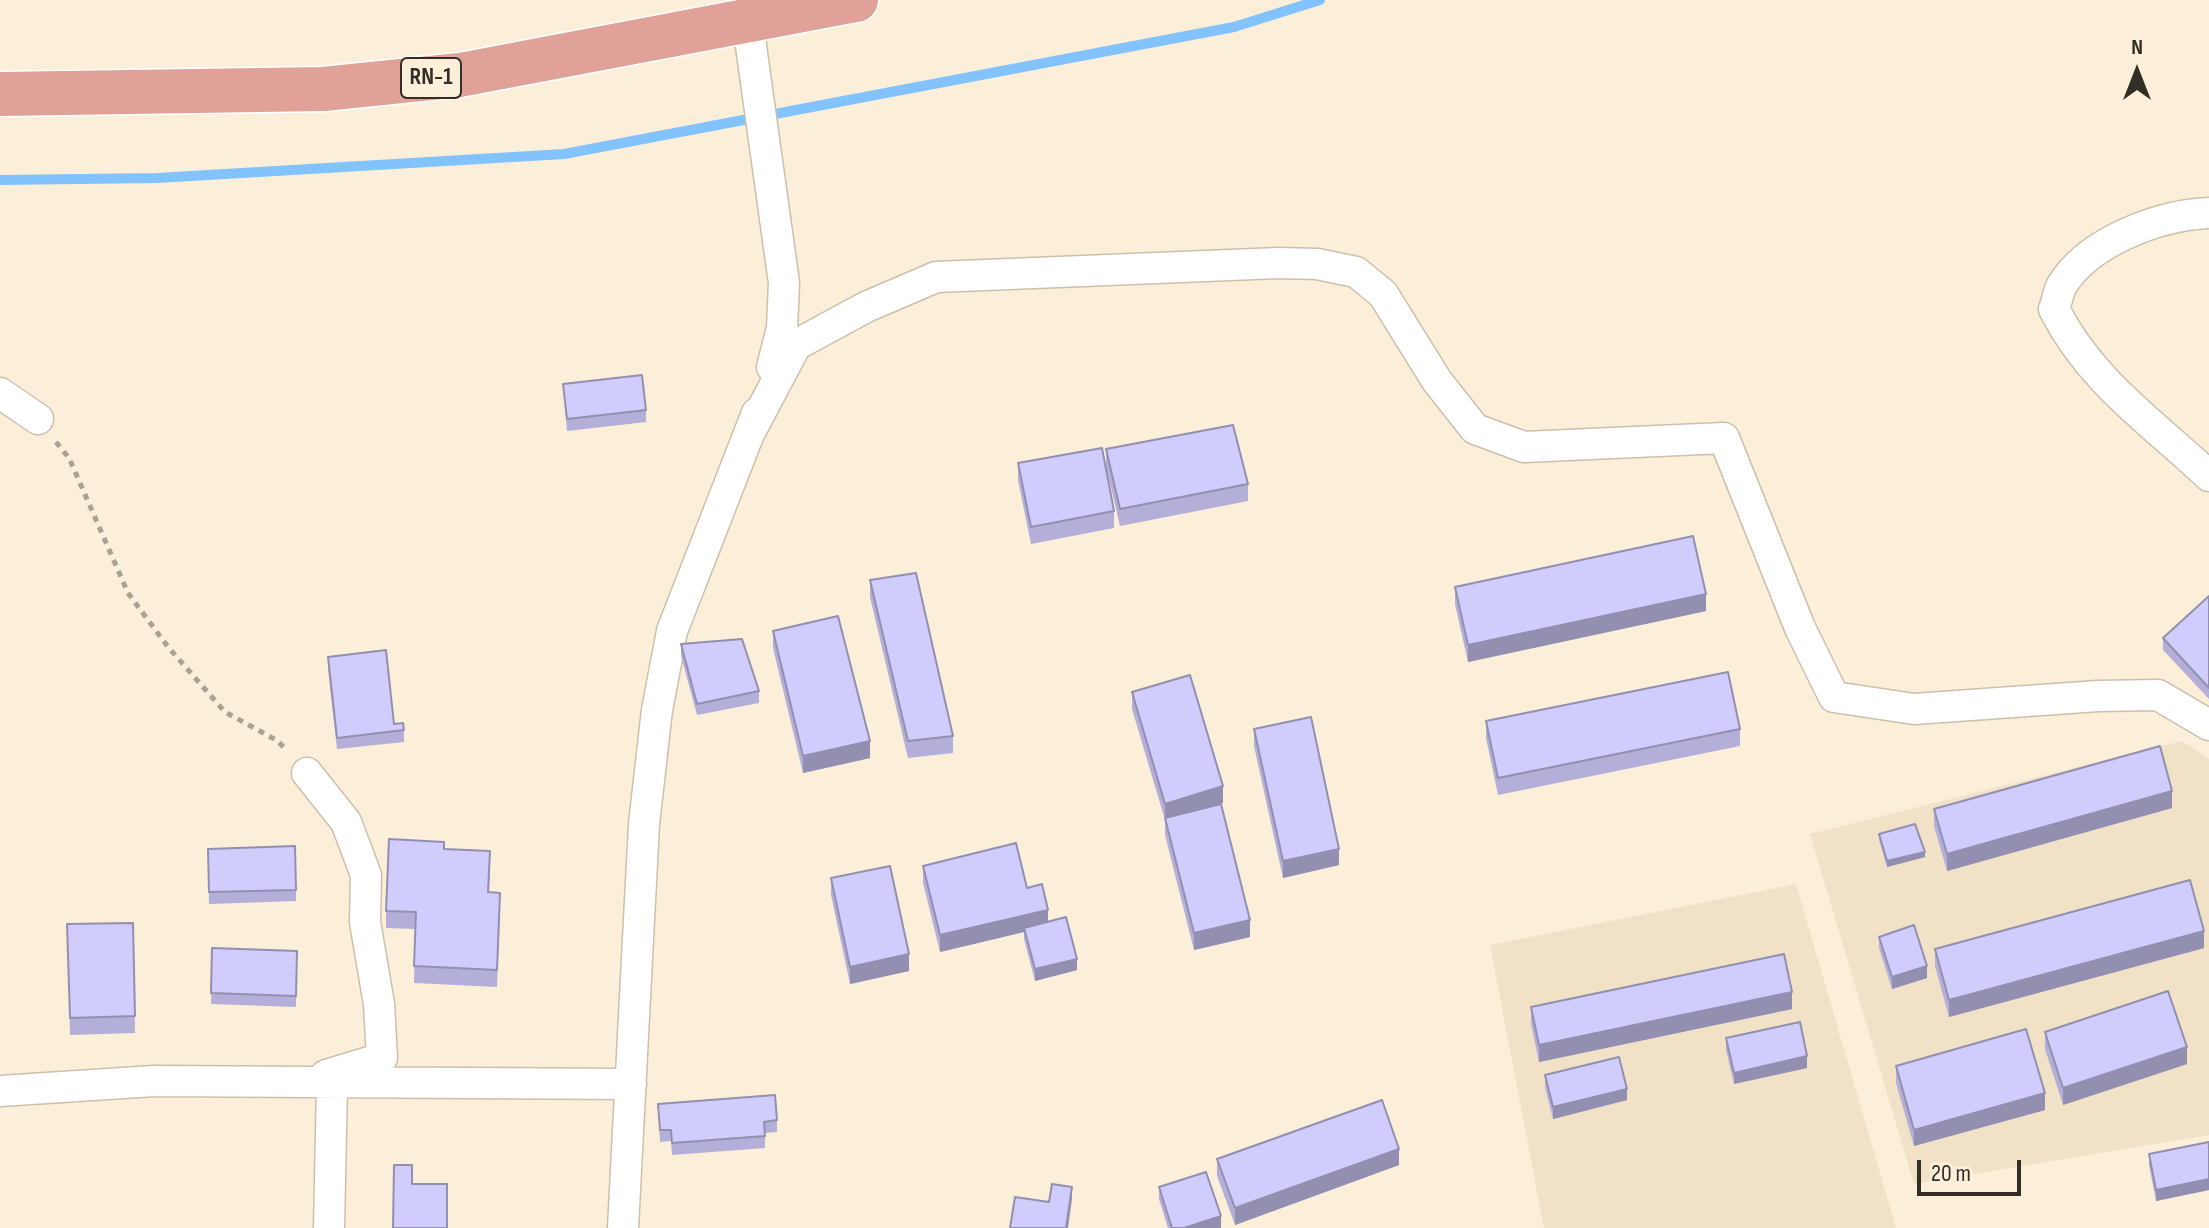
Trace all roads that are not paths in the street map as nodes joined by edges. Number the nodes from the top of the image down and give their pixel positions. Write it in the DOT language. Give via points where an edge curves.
graph roads {
  1 [pos="856,0"];
  2 [pos="751,23"];
  3 [pos="0,94"];
  4 [pos="2209,213"];
  5 [pos="0,393"];
  6 [pos="38,419"];
  7 [pos="751,430"];
  8 [pos="2209,476"];
  9 [pos="2209,725"];
  10 [pos="307,773"];
  11 [pos="298,1084"];
  12 [pos="332,1084"];
  13 [pos="631,1084"];
  14 [pos="0,1091"];
  15 [pos="329,1228"];
  16 [pos="623,1228"];
  1 -- 2 [label="highway, RN-1"];
  2 -- 3 [label="highway, RN-1" via="460,75 323,89"];
  2 -- 7 [label="street" via="784,283 782,328"];
  4 -- 8 [label="street" via="2163,218 2121,237 2088,259 2062,286 2054,309 2091,368 2118,398"];
  5 -- 6 [label="street"];
  7 -- 9 [label="street" via="796,345 936,277 1223,263 1356,272 1383,294 1437,381 1475,429 1524,447 1724,438 1800,628 1834,697 1914,709 2158,695"];
  7 -- 13 [label="street" via="672,631 657,710 644,824"];
  10 -- 11 [label="street" via="346,822 366,875 365,922 382,1058"];
  11 -- 12 [label="street"];
  11 -- 14 [label="street" via="154,1081"];
  12 -- 13 [label="street"];
  12 -- 15 [label="street"];
  13 -- 16 [label="street"];
}
